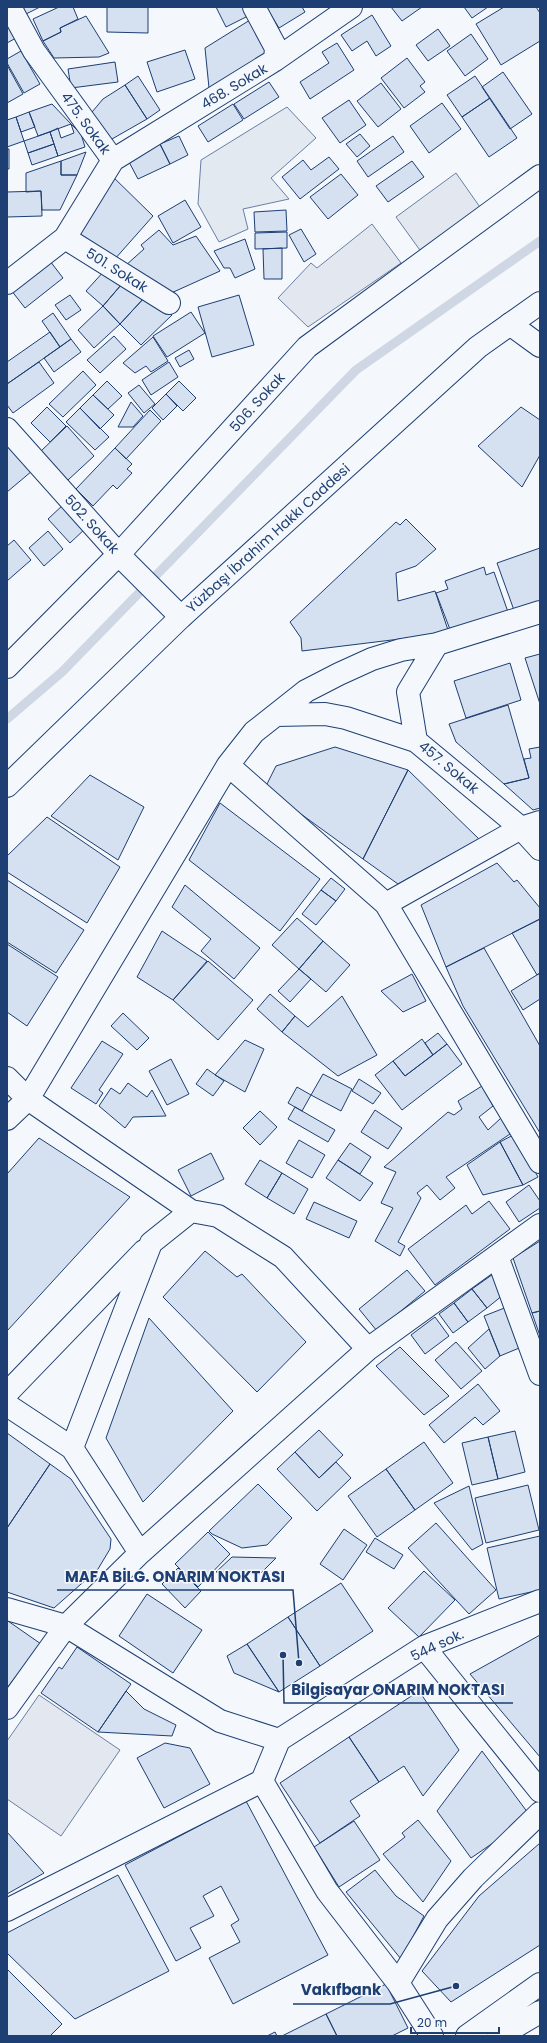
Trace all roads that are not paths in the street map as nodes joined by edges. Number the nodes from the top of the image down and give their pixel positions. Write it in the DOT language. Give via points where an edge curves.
graph roads {
  1 [pos="10,7"];
  2 [pos="254,7"];
  3 [pos="351,7"];
  4 [pos="275,60"];
  5 [pos="113,160"];
  6 [pos="540,176"];
  7 [pos="65,238"];
  8 [pos="7,283"];
  9 [pos="169,303"];
  10 [pos="540,303"];
  11 [pos="510,324"];
  12 [pos="540,346"];
  13 [pos="7,429"];
  14 [pos="122,557"];
  15 [pos="540,612"];
  16 [pos="181,617"];
  17 [pos="437,644"];
  18 [pos="7,667"];
  19 [pos="276,715"];
  20 [pos="416,741"];
  21 [pos="228,765"];
  22 [pos="7,786"];
  23 [pos="531,825"];
  24 [pos="540,849"];
  25 [pos="386,904"];
  26 [pos="7,1078"];
  27 [pos="28,1099"];
  28 [pos="7,1119"];
  29 [pos="540,1162"];
  30 [pos="191,1211"];
  31 [pos="540,1225"];
  32 [pos="151,1243"];
  33 [pos="497,1256"];
  34 [pos="368,1349"];
  35 [pos="540,1374"];
  36 [pos="7,1393"];
  37 [pos="7,1405"];
  38 [pos="72,1448"];
  39 [pos="140,1553"];
  40 [pos="540,1602"];
  41 [pos="7,1608"];
  42 [pos="66,1626"];
  43 [pos="424,1647"];
  44 [pos="7,1708"];
  45 [pos="279,1740"];
  46 [pos="262,1781"];
  47 [pos="540,1791"];
  48 [pos="540,1813"];
  49 [pos="7,1910"];
  50 [pos="398,1983"];
  51 [pos="540,1984"];
  52 [pos="540,2012"];
  53 [pos="432,2036"];
  54 [pos="467,2036"];
  55 [pos="499,2036"];
  1 -- 5 [label="street, 475. Sokak" via="34,51"];
  2 -- 4 [label="street" via="276,48"];
  3 -- 4 [label="street, 468. Sokak"];
  4 -- 5 [label="street, 468. Sokak"];
  5 -- 7 [label="street, 475. Sokak"];
  6 -- 14 [label="street, 506. Sokak" via="307,347"];
  7 -- 8 [label="street, 475. Sokak"];
  7 -- 9 [label="street, 501. Sokak"];
  10 -- 11 [label="street, Yüzbaşı İbrahim Hakkı Caddesi"];
  11 -- 12 [label="street"];
  11 -- 16 [label="street, Yüzbaşı İbrahim Hakkı Caddesi" via="478,347"];
  13 -- 14 [label="street, 502. Sokak"];
  14 -- 16 [label="street, 502. Sokak"];
  14 -- 18 [label="street, 506. Sokak"];
  15 -- 17 [label="street"];
  16 -- 22 [label="street, Yüzbaşı İbrahim Hakkı Caddesi"];
  17 -- 19 [label="street" via="401,650 372,659 306,691"];
  17 -- 20 [label="street, 457. Sokak" via="408,692"];
  19 -- 20 [label="street" via="325,714 370,724"];
  19 -- 21 [label="street" via="254,732"];
  20 -- 23 [label="street, 457. Sokak"];
  21 -- 25 [label="street"];
  21 -- 27 [label="street"];
  23 -- 24 [label="street, 457. Sokak"];
  23 -- 25 [label="street"];
  25 -- 29 [label="street"];
  26 -- 27 [label="street"];
  27 -- 28 [label="street"];
  27 -- 30 [label="street"];
  30 -- 32 [label="street"];
  30 -- 34 [label="street" via="218,1216 283,1257"];
  31 -- 33 [label="street"];
  32 -- 36 [label="street"];
  32 -- 38 [label="street"];
  33 -- 34 [label="street"];
  33 -- 35 [label="street"];
  34 -- 39 [label="street"];
  37 -- 38 [label="street"];
  38 -- 39 [label="street"];
  39 -- 42 [label="street"];
  40 -- 43 [label="street, 544 sok."];
  41 -- 42 [label="street"];
  42 -- 44 [label="street"];
  42 -- 45 [label="street" via="220,1721"];
  43 -- 45 [label="street, 544 sok."];
  43 -- 47 [label="street"];
  45 -- 46 [label="street"];
  46 -- 49 [label="street"];
  46 -- 50 [label="street" via="327,1891"];
  48 -- 50 [label="street" via="473,1878 437,1919"];
  50 -- 53 [label="street"];
  51 -- 54 [label="street"];
  52 -- 55 [label="street"];
}
